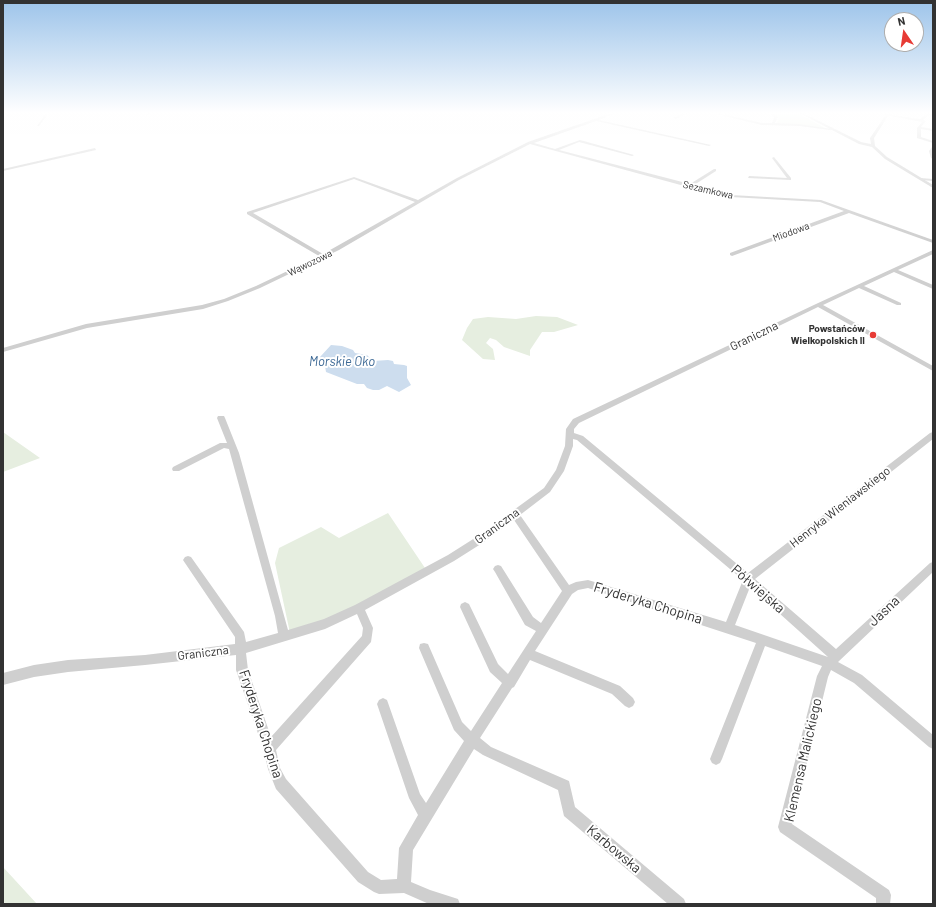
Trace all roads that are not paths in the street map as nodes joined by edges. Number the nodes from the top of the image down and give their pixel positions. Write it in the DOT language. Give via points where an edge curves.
graph roads {
  1 [pos="67,155"];
  2 [pos="505,155"];
  3 [pos="575,155"];
  4 [pos="883,155"];
  5 [pos="774,158"];
  6 [pos="3,170"];
  7 [pos="715,170"];
  8 [pos="749,178"];
  9 [pos="921,180"];
  10 [pos="933,180"];
  11 [pos="689,186"];
  12 [pos="933,187"];
  13 [pos="419,202"];
  14 [pos="849,211"];
  15 [pos="933,242"];
  16 [pos="933,252"];
  17 [pos="732,254"];
  18 [pos="926,255"];
  19 [pos="324,256"];
  20 [pos="933,257"];
  21 [pos="893,270"];
  22 [pos="859,286"];
  23 [pos="933,287"];
  24 [pos="899,304"];
  25 [pos="818,305"];
  26 [pos="3,350"];
  27 [pos="933,369"];
  28 [pos="221,418"];
  29 [pos="570,435"];
  30 [pos="933,435"];
  31 [pos="232,446"];
  32 [pos="176,469"];
  33 [pos="515,514"];
  34 [pos="188,560"];
  35 [pos="933,566"];
  36 [pos="498,569"];
  37 [pos="748,579"];
  38 [pos="568,591"];
  39 [pos="464,607"];
  40 [pos="359,608"];
  41 [pos="729,628"];
  42 [pos="543,630"];
  43 [pos="284,636"];
  44 [pos="762,640"];
  45 [pos="424,648"];
  46 [pos="241,649"];
  47 [pos="528,654"];
  48 [pos="833,660"];
  49 [pos="3,679"];
  50 [pos="510,683"];
  51 [pos="629,702"];
  52 [pos="383,704"];
  53 [pos="472,740"];
  54 [pos="933,743"];
  55 [pos="269,748"];
  56 [pos="716,759"];
  57 [pos="426,814"];
  58 [pos="404,886"];
  59 [pos="453,904"];
  60 [pos="679,904"];
  61 [pos="883,904"];
  1 -- 6 [label="street"];
  2 -- 13 [label="street, Wąwozowa"];
  3 -- 11 [label="street, Sezamkowa"];
  4 -- 9 [label="street"];
  5 -- 8 [label="street" via="790,179"];
  7 -- 11 [label="street"];
  9 -- 10 [label="street"];
  9 -- 12 [label="street"];
  11 -- 14 [label="street, Sezamkowa" via="731,196 821,201"];
  13 -- 19 [label="street, Wąwozowa"];
  13 -- 19 [label="street" via="354,178 249,213"];
  14 -- 15 [label="street, Sezamkowa"];
  14 -- 17 [label="street, Miodowa"];
  16 -- 18 [label="street, Graniczna"];
  18 -- 20 [label="street"];
  18 -- 21 [label="street, Graniczna"];
  19 -- 26 [label="street, Wąwozowa" via="258,287 203,308 86,326"];
  21 -- 22 [label="street, Graniczna"];
  21 -- 23 [label="street"];
  22 -- 24 [label="street"];
  22 -- 25 [label="street, Graniczna"];
  25 -- 27 [label="street"];
  25 -- 29 [label="street, Graniczna" via="576,421 570,429"];
  28 -- 31 [label="street"];
  29 -- 33 [label="street, Graniczna" via="566,456 551,484"];
  29 -- 37 [label="street, Półwiejska" via="580,438"];
  30 -- 37 [label="street, Henryka Wieniawskiego"];
  31 -- 32 [label="street" via="223,446"];
  31 -- 43 [label="street"];
  33 -- 38 [label="street"];
  33 -- 40 [label="street, Graniczna" via="452,558"];
  34 -- 46 [label="street, Fryderyka Chopina" via="240,636"];
  35 -- 48 [label="street, Jasna"];
  36 -- 42 [label="street" via="529,620"];
  37 -- 41 [label="street"];
  37 -- 48 [label="street, Półwiejska"];
  38 -- 41 [label="street, Fryderyka Chopina" via="576,586 597,586"];
  38 -- 42 [label="street"];
  39 -- 50 [label="street" via="494,668"];
  40 -- 43 [label="street, Graniczna" via="325,624"];
  40 -- 55 [label="street" via="368,628 367,638"];
  41 -- 44 [label="street, Fryderyka Chopina"];
  42 -- 47 [label="street"];
  43 -- 46 [label="street, Graniczna"];
  44 -- 48 [label="street, Fryderyka Chopina"];
  44 -- 56 [label="street"];
  45 -- 53 [label="street" via="458,726"];
  46 -- 49 [label="street, Graniczna" via="68,666"];
  46 -- 55 [label="street, Fryderyka Chopina" via="242,670"];
  47 -- 50 [label="street"];
  47 -- 51 [label="street" via="616,690"];
  48 -- 54 [label="street, Półwiejska"];
  48 -- 61 [label="street, Klemensa Malickiego" via="823,676 786,827 884,896"];
  50 -- 53 [label="street"];
  52 -- 57 [label="street" via="415,798"];
  53 -- 57 [label="street"];
  53 -- 60 [label="street, Karbowska" via="487,751 564,786 569,811"];
  55 -- 58 [label="street, Fryderyka Chopina" via="281,784 363,877 379,887"];
  57 -- 58 [label="street" via="406,848"];
  58 -- 59 [label="street, Fryderyka Chopina"];
}
